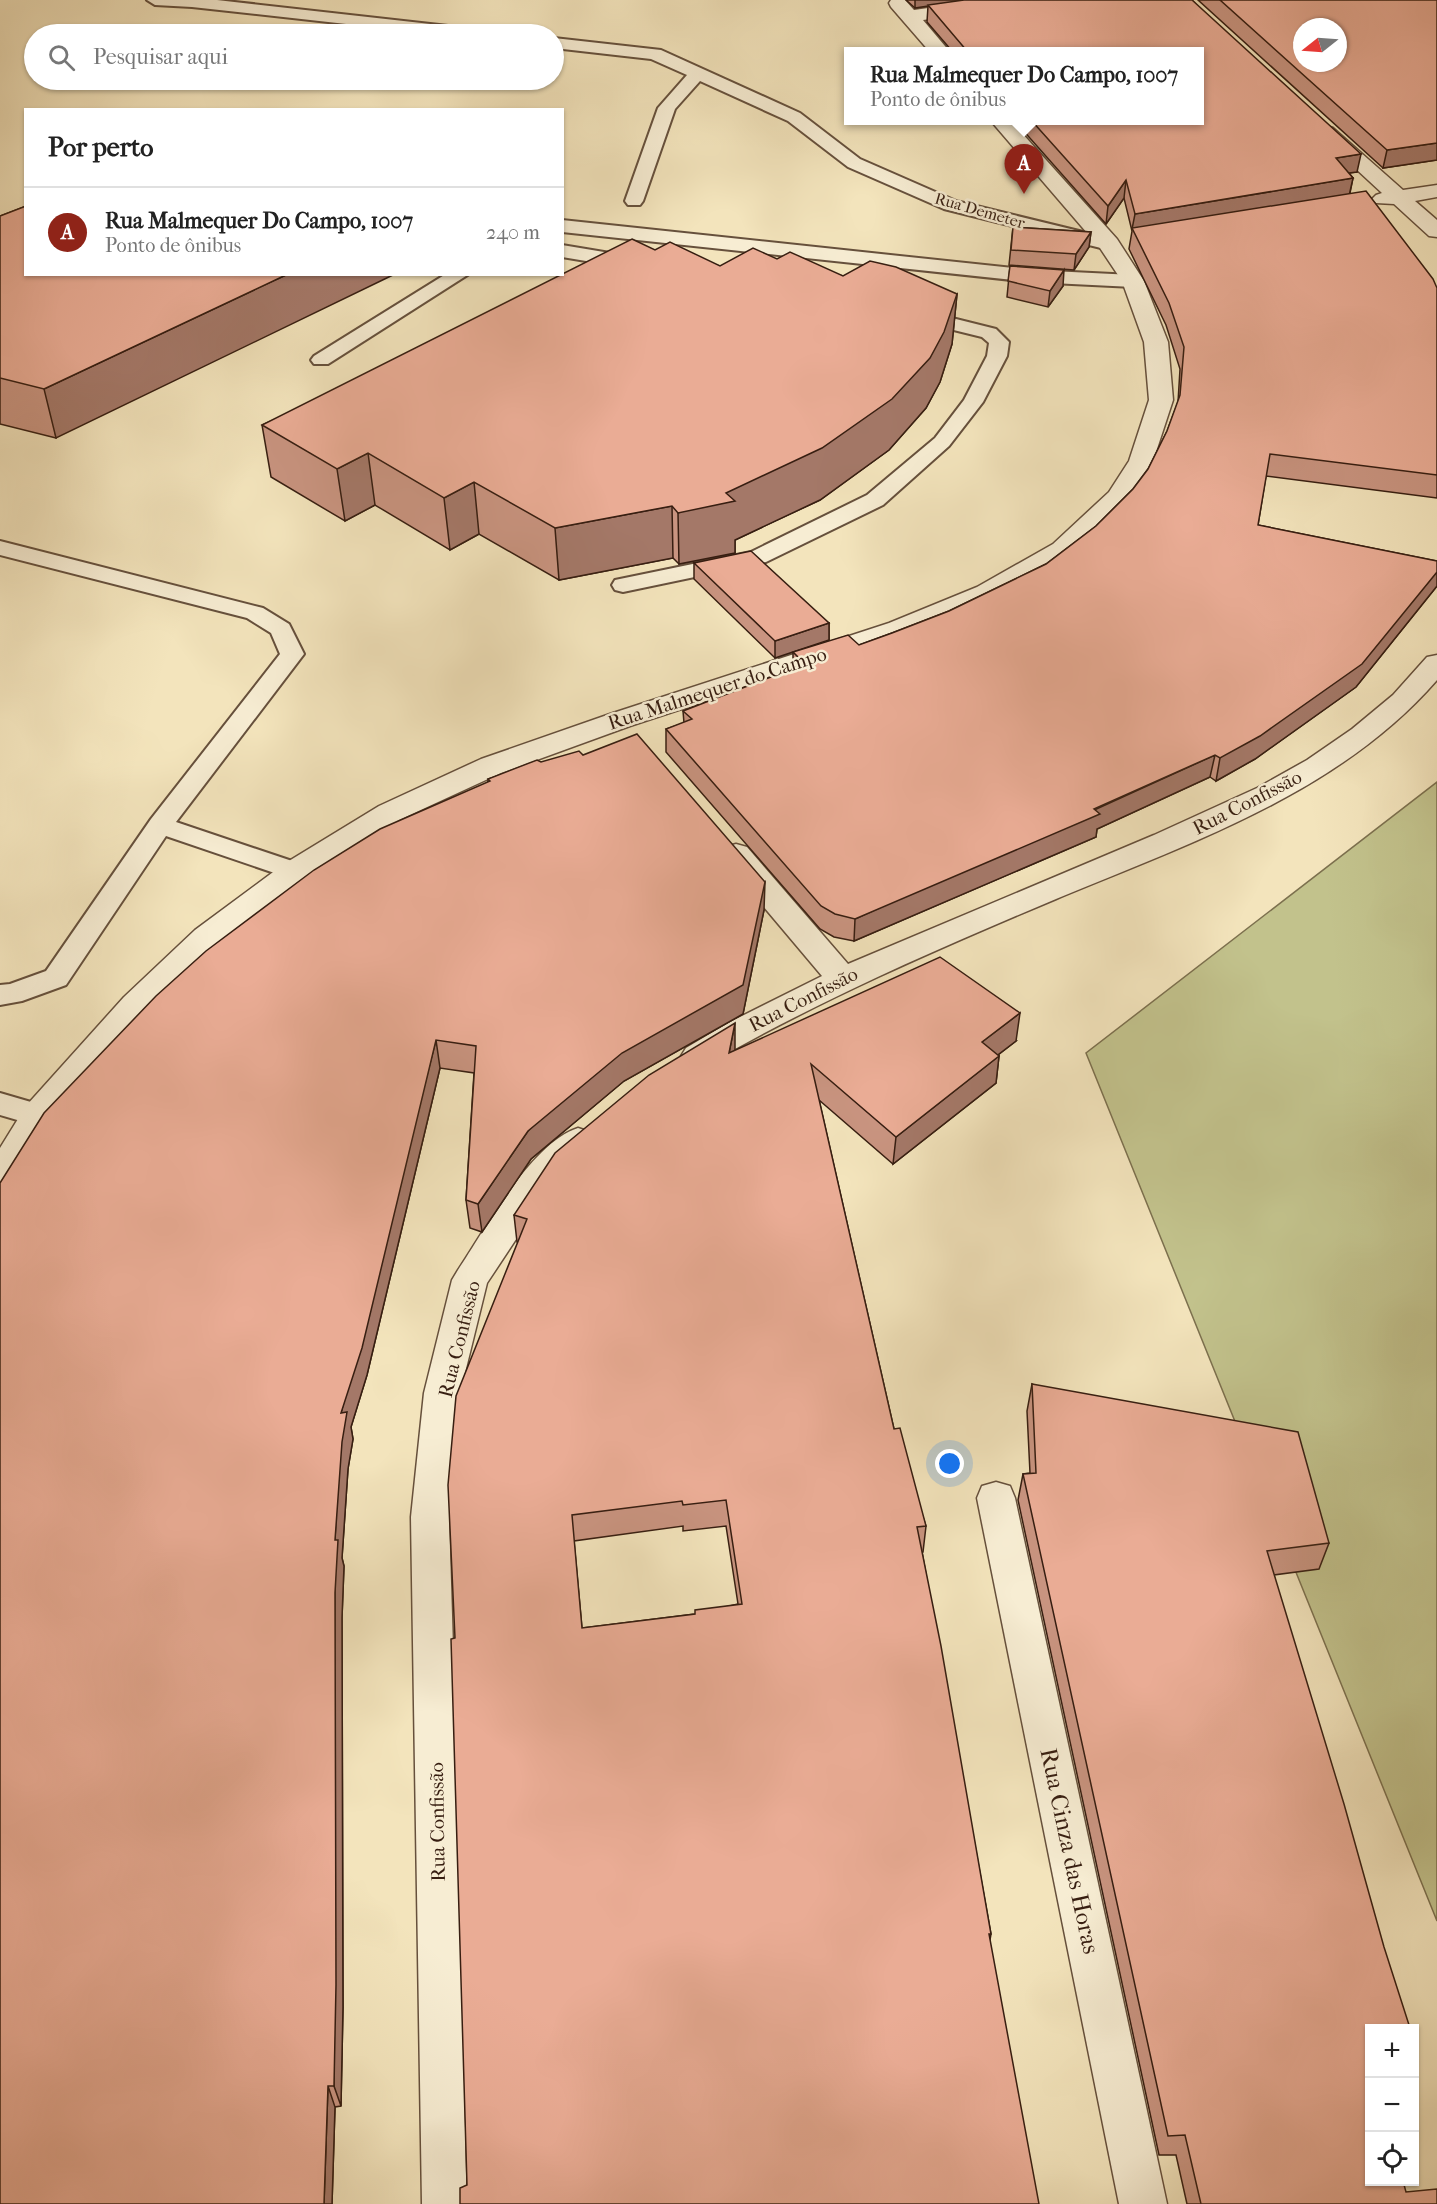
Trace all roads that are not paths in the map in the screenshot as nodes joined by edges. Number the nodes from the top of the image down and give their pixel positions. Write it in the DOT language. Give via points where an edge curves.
graph roads {
  1 [pos="155,0"];
  2 [pos="895,0"];
  3 [pos="1024,0"];
  4 [pos="910,16"];
  5 [pos="387,24"];
  6 [pos="564,44"];
  7 [pos="937,47"];
  8 [pos="698,73"];
  9 [pos="1312,118"];
  10 [pos="1006,125"];
  11 [pos="1437,191"];
  12 [pos="1396,196"];
  13 [pos="634,201"];
  14 [pos="1362,202"];
  15 [pos="564,226"];
  16 [pos="1437,231"];
  17 [pos="1120,242"];
  18 [pos="564,251"];
  19 [pos="654,266"];
  20 [pos="457,276"];
  21 [pos="1133,281"];
  22 [pos="899,310"];
  23 [pos="321,360"];
  24 [pos="0,548"];
  25 [pos="623,585"];
  26 [pos="1437,663"];
  27 [pos="620,720"];
  28 [pos="643,746"];
  29 [pos="160,825"];
  30 [pos="720,835"];
  31 [pos="295,871"];
  32 [pos="842,978"];
  33 [pos="0,995"];
  34 [pos="667,1074"];
  35 [pos="0,1104"];
  36 [pos="38,1115"];
  37 [pos="603,1120"];
  38 [pos="0,1176"];
  39 [pos="996,1498"];
  40 [pos="446,2204"];
  41 [pos="1143,2204"];
  1 -- 5 [label="lane"];
  2 -- 4 [label="street"];
  3 -- 4 [label="street"];
  4 -- 7 [label="street"];
  6 -- 8 [label="lane, Rua Demeter" via="655,54"];
  8 -- 13 [label="lane" via="667,108"];
  8 -- 17 [label="lane, Rua Demeter" via="794,117 854,163 950,205"];
  9 -- 12 [label="street"];
  10 -- 17 [label="street, Rua Malmequer do Campo"];
  11 -- 12 [label="street"];
  12 -- 14 [label="street"];
  12 -- 16 [label="street"];
  15 -- 21 [label="lane" via="1031,276"];
  17 -- 21 [label="street, Rua Malmequer do Campo"];
  18 -- 19 [label="lane"];
  20 -- 23 [label="lane"];
  21 -- 27 [label="street, Rua Malmequer do Campo" via="1156,342 1161,400 1141,460 1118,497 1062,549 986,593 898,629"];
  22 -- 25 [label="lane" via="989,333 999,342 997,356 973,402 942,442 875,500 758,557"];
  24 -- 29 [label="lane" via="255,614 281,629 292,654"];
  26 -- 32 [label="street, Rua Confissão" via="1375,728 1301,776 1202,826"];
  27 -- 28 [label="street"];
  27 -- 31 [label="street, Rua Malmequer do Campo" via="490,766 389,813"];
  29 -- 31 [label="lane"];
  29 -- 33 [label="lane" via="56,978"];
  30 -- 32 [label="street"];
  31 -- 36 [label="street, Rua Malmequer do Campo" via="206,938 143,997"];
  32 -- 34 [label="street, Rua Confissão"];
  35 -- 36 [label="lane"];
  36 -- 38 [label="street, Rua Malmequer do Campo"];
  37 -- 40 [label="street, Rua Confissão" via="544,1170 470,1280 442,1393 430,1517"];
  39 -- 41 [label="street, Rua Cinza das Horas"];
}
